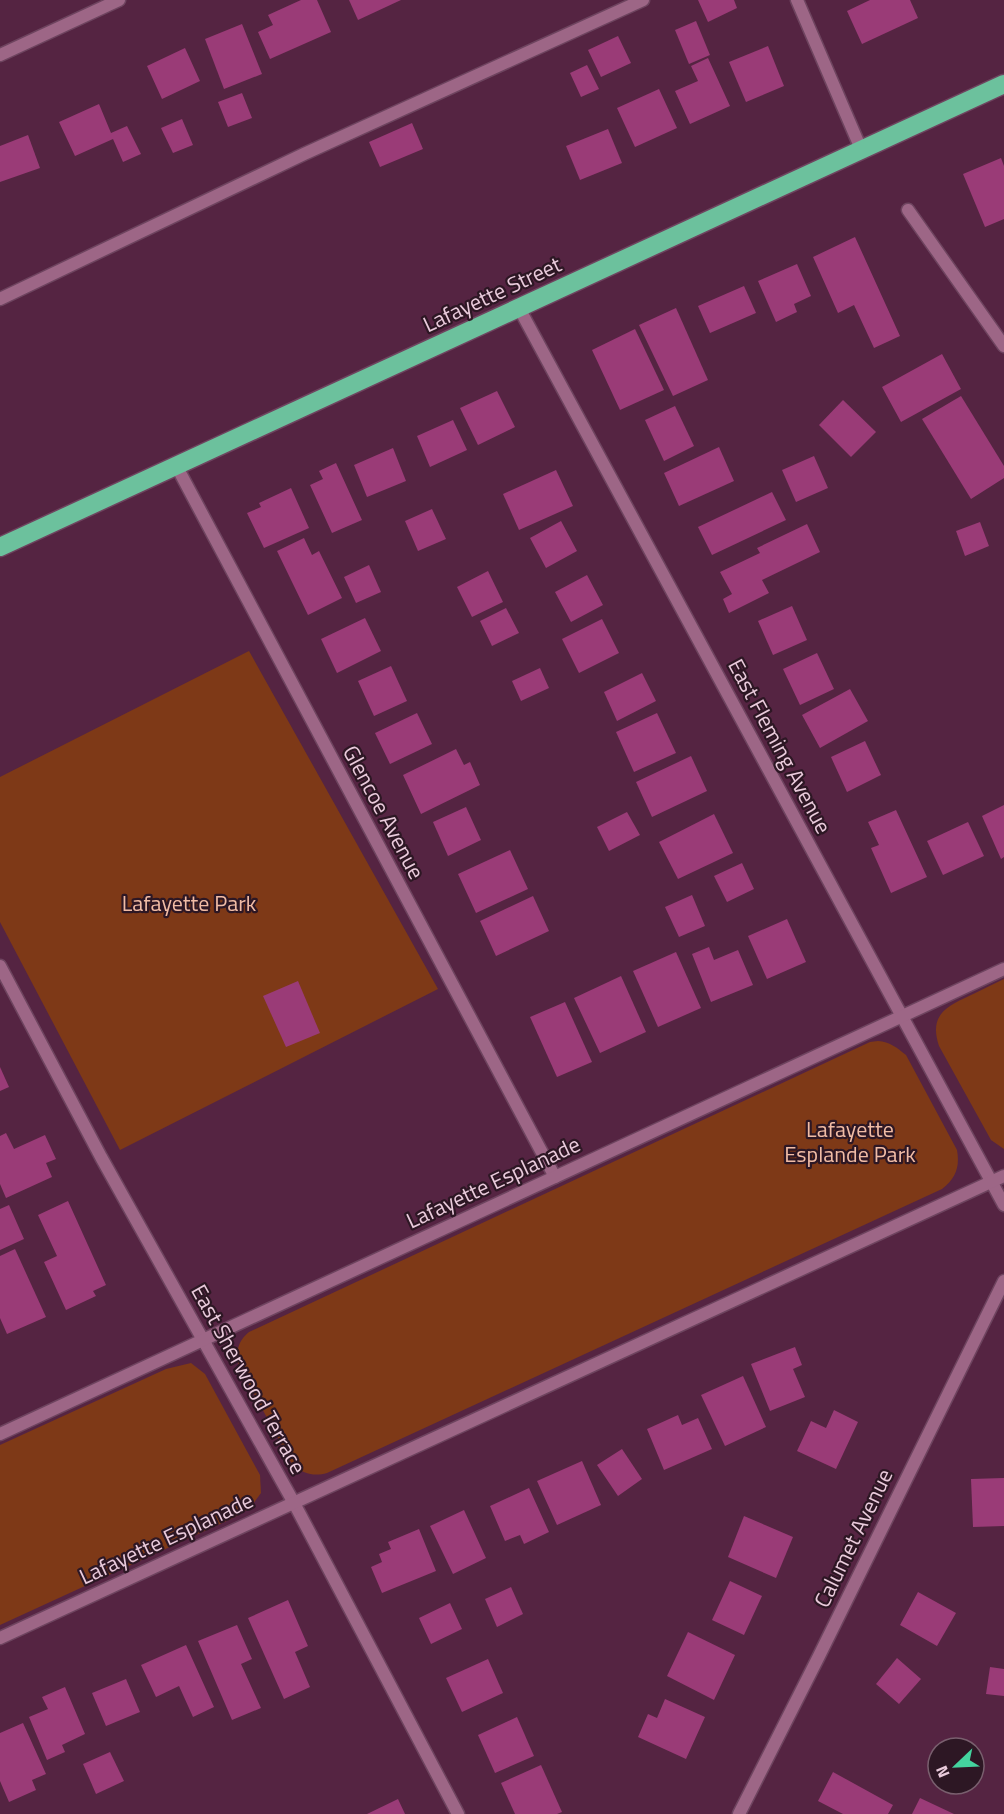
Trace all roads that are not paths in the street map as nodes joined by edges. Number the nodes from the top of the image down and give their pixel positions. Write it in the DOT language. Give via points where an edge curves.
graph roads {
  1 [pos="118,0"];
  2 [pos="643,0"];
  3 [pos="797,0"];
  4 [pos="0,55"];
  5 [pos="1004,84"];
  6 [pos="861,149"];
  7 [pos="908,210"];
  8 [pos="0,299"];
  9 [pos="519,308"];
  10 [pos="1004,346"];
  11 [pos="177,467"];
  12 [pos="0,547"];
  13 [pos="0,966"];
  14 [pos="1004,969"];
  15 [pos="4,982"];
  16 [pos="903,1016"];
  17 [pos="1004,1176"];
  18 [pos="555,1177"];
  19 [pos="992,1181"];
  20 [pos="1004,1205"];
  21 [pos="1004,1281"];
  22 [pos="205,1340"];
  23 [pos="0,1434"];
  24 [pos="294,1503"];
  25 [pos="0,1638"];
  26 [pos="458,1814"];
  27 [pos="739,1814"];
  1 -- 4 [label="street"];
  2 -- 8 [label="street" via="304,154"];
  3 -- 6 [label="street"];
  5 -- 6 [label="highway, Lafayette Street"];
  6 -- 9 [label="highway, Lafayette Street"];
  7 -- 10 [label="street"];
  9 -- 11 [label="highway, Lafayette Street"];
  9 -- 16 [label="street, East Fleming Avenue"];
  11 -- 12 [label="highway, Lafayette Street"];
  11 -- 18 [label="street, Glencoe Avenue"];
  13 -- 15 [label="street, East Sherwood Terrace"];
  14 -- 16 [label="street, Lafayette Esplanade"];
  15 -- 22 [label="street, East Sherwood Terrace"];
  16 -- 18 [label="street, Lafayette Esplanade"];
  16 -- 19 [label="street, East Fleming Avenue"];
  17 -- 19 [label="street, Lafayette Esplanade"];
  18 -- 22 [label="street, Lafayette Esplanade"];
  19 -- 20 [label="street, East Fleming Avenue"];
  19 -- 24 [label="street, Lafayette Esplanade"];
  21 -- 27 [label="street, Calumet Avenue"];
  22 -- 23 [label="street, Lafayette Esplanade"];
  22 -- 24 [label="street, East Sherwood Terrace"];
  24 -- 25 [label="street, Lafayette Esplanade"];
  24 -- 26 [label="street, East Sherwood Terrace"];
}
